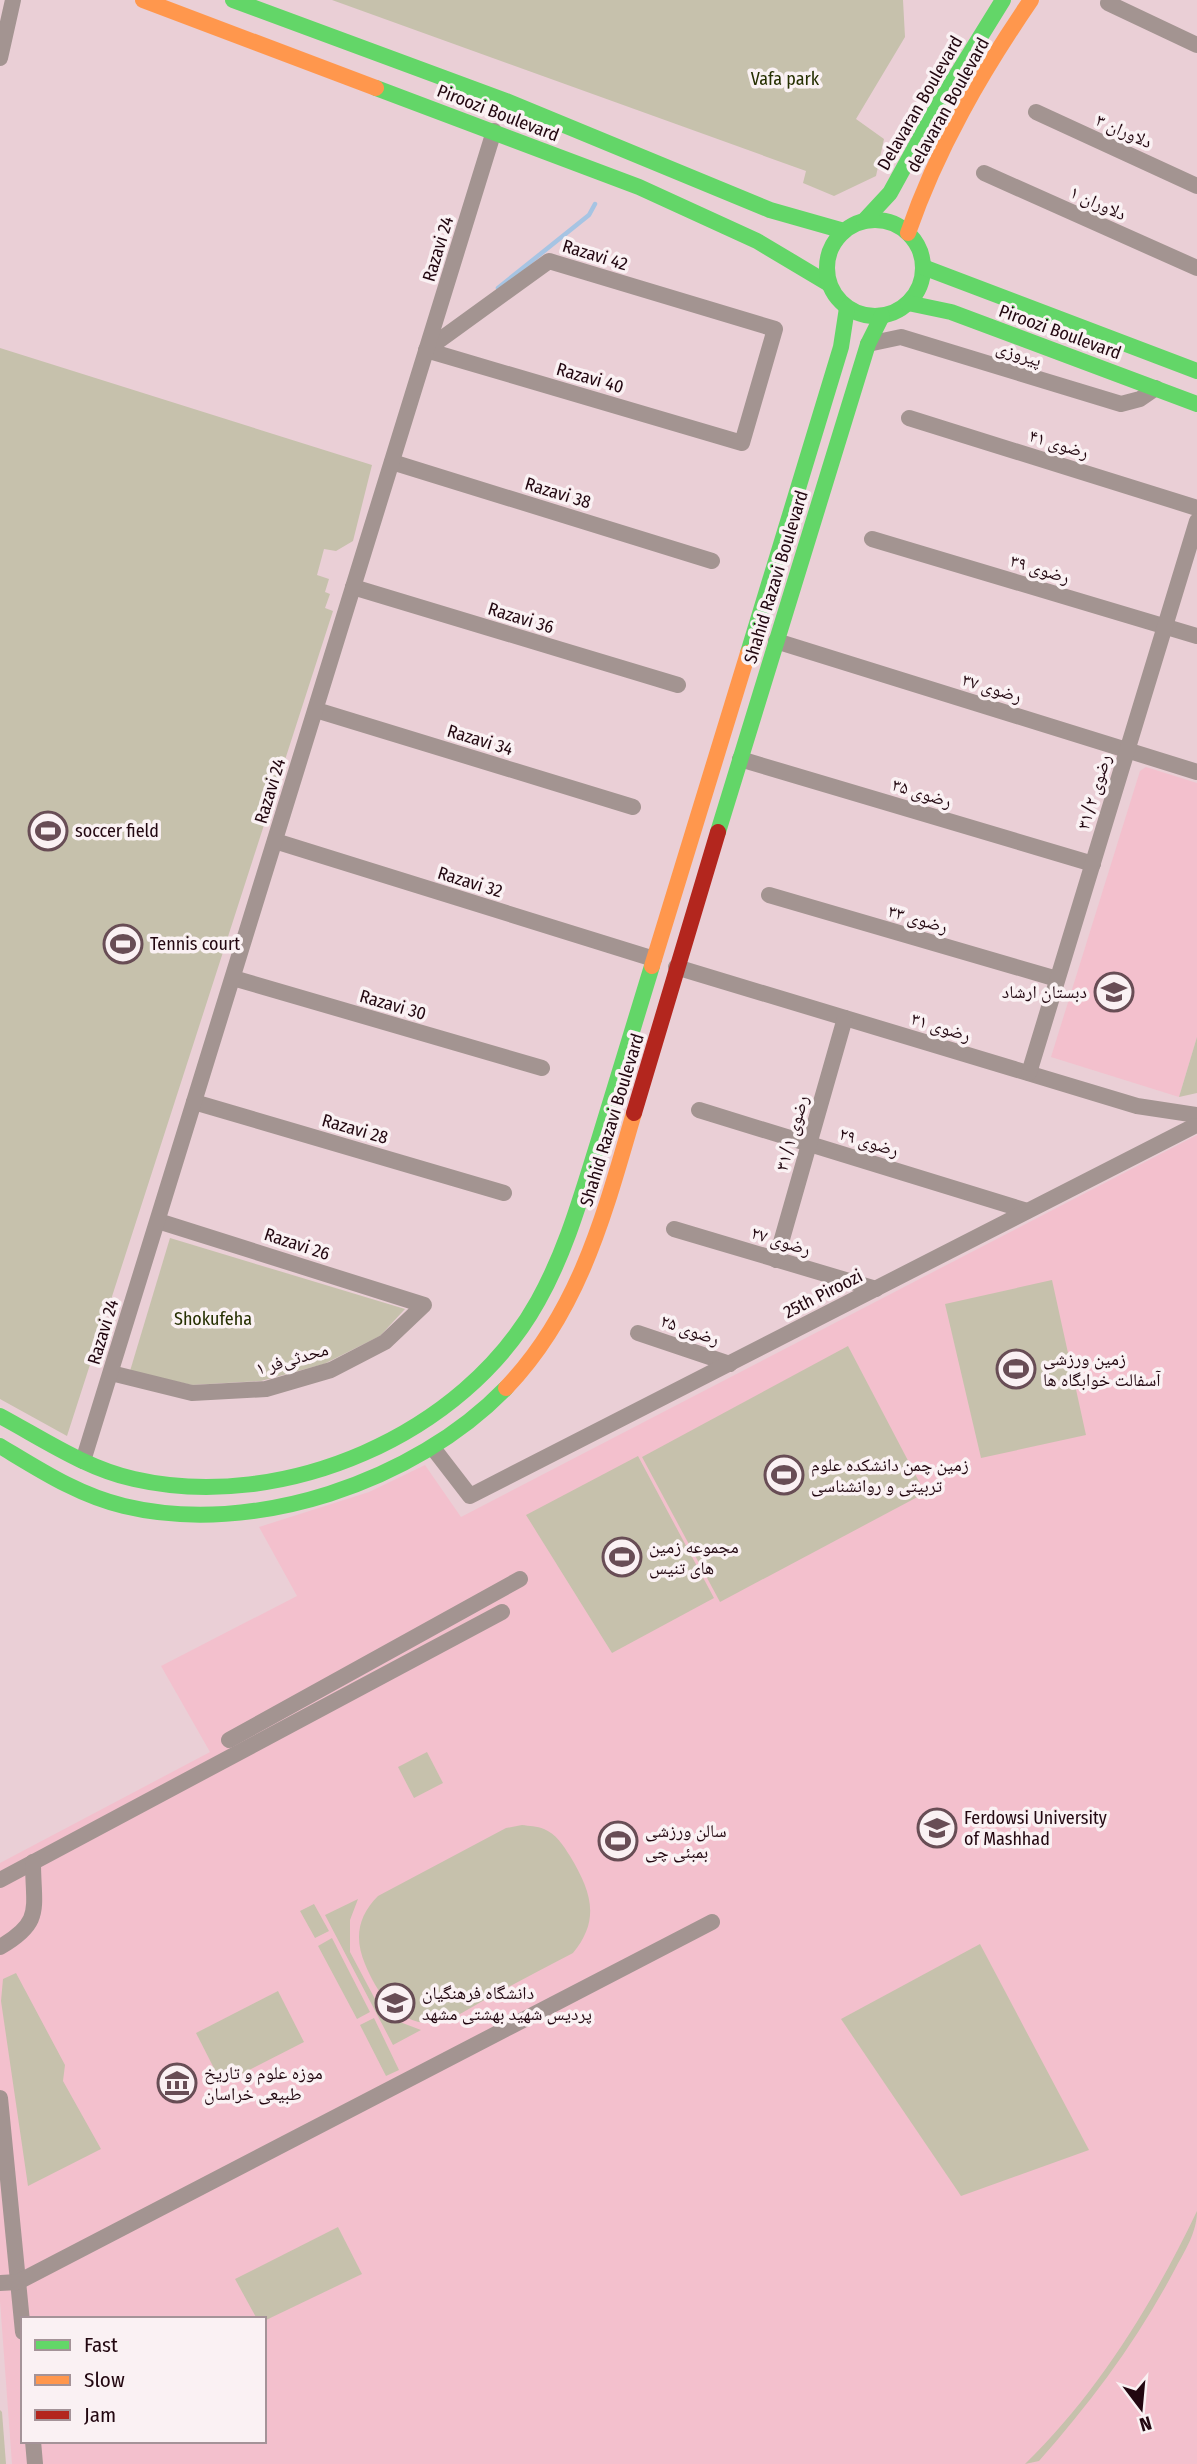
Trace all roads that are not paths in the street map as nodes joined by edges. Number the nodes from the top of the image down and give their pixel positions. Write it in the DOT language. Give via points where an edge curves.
graph roads {
  1 [pos="143,0"];
  2 [pos="233,0"];
  3 [pos="1003,0"];
  4 [pos="1031,0"];
  5 [pos="16,2"];
  6 [pos="1108,3"];
  7 [pos="1197,45"];
  8 [pos="0,58"];
  9 [pos="1036,112"];
  10 [pos="494,131"];
  11 [pos="984,173"];
  12 [pos="1197,186"];
  13 [pos="864,221"];
  14 [pos="844,231"];
  15 [pos="908,233"];
  16 [pos="923,267"];
  17 [pos="1197,268"];
  18 [pos="829,284"];
  19 [pos="908,303"];
  20 [pos="847,308"];
  21 [pos="882,316"];
  22 [pos="868,344"];
  23 [pos="426,351"];
  24 [pos="1197,371"];
  25 [pos="1156,388"];
  26 [pos="1197,404"];
  27 [pos="909,418"];
  28 [pos="742,443"];
  29 [pos="392,462"];
  30 [pos="1197,508"];
  31 [pos="1197,521"];
  32 [pos="872,539"];
  33 [pos="712,561"];
  34 [pos="354,587"];
  35 [pos="1165,627"];
  36 [pos="1197,636"];
  37 [pos="776,641"];
  38 [pos="678,685"];
  39 [pos="316,710"];
  40 [pos="1127,751"];
  41 [pos="740,759"];
  42 [pos="1197,772"];
  43 [pos="633,807"];
  44 [pos="275,841"];
  45 [pos="1093,863"];
  46 [pos="769,895"];
  47 [pos="654,959"];
  48 [pos="676,967"];
  49 [pos="233,978"];
  50 [pos="1058,979"];
  51 [pos="845,1018"];
  52 [pos="542,1068"];
  53 [pos="1029,1073"];
  54 [pos="194,1102"];
  55 [pos="699,1110"];
  56 [pos="1196,1120"];
  57 [pos="809,1144"];
  58 [pos="505,1193"];
  59 [pos="1027,1211"];
  60 [pos="158,1221"];
  61 [pos="674,1229"];
  62 [pos="776,1260"];
  63 [pos="876,1289"];
  64 [pos="424,1305"];
  65 [pos="638,1333"];
  66 [pos="730,1364"];
  67 [pos="111,1373"];
  68 [pos="0,1416"];
  69 [pos="0,1446"];
  70 [pos="433,1448"];
  71 [pos="83,1461"];
  72 [pos="520,1579"];
  73 [pos="502,1612"];
  74 [pos="229,1740"];
  75 [pos="33,1862"];
  76 [pos="0,1880"];
  77 [pos="712,1922"];
  78 [pos="0,1947"];
  79 [pos="0,2098"];
  80 [pos="18,2282"];
  81 [pos="0,2283"];
  82 [pos="22,2317"];
  83 [pos="33,2443"];
  84 [pos="35,2464"];
  1 -- 10 [label="street, Piroozi Boulevard"];
  2 -- 14 [label="street, Piroozi Boulevard" via="506,101 770,210"];
  3 -- 13 [label="street, Delavaran Boulevard" via="890,193"];
  4 -- 15 [label="street, delavaran Boulevard" via="962,110 935,162"];
  5 -- 8 [label="street"];
  6 -- 7 [label="street"];
  9 -- 12 [label="street, دلاوران ۳"];
  10 -- 18 [label="street, Piroozi Boulevard" via="639,187 757,241"];
  10 -- 23 [label="street, Razavi 24"];
  11 -- 17 [label="street, دلاوران ۱"];
  13 -- 14 [label="street"];
  13 -- 15 [label="street" via="880,220"];
  14 -- 18 [label="street" via="832,246"];
  15 -- 16 [label="street" via="919,249"];
  16 -- 19 [label="street" via="918,289"];
  16 -- 24 [label="street, Piroozi Boulevard"];
  18 -- 20 [label="street"];
  19 -- 21 [label="street"];
  19 -- 25 [label="street, Piroozi Boulevard" via="951,312"];
  20 -- 21 [label="street"];
  20 -- 47 [label="street, Shahid Razavi Boulevard" via="841,348"];
  21 -- 22 [label="street, Shahid Razavi Boulevard"];
  22 -- 25 [label="street, پیروزی" via="901,337 1121,404 1140,400"];
  22 -- 37 [label="street, Shahid Razavi Boulevard"];
  23 -- 28 [label="street, Razavi 40"];
  23 -- 28 [label="street, Razavi 42" via="549,261 775,329"];
  23 -- 29 [label="street, Razavi 24"];
  25 -- 26 [label="street, Piroozi Boulevard"];
  27 -- 30 [label="street, رضوی ۴۱"];
  29 -- 33 [label="street, Razavi 38"];
  29 -- 34 [label="street, Razavi 24"];
  31 -- 35 [label="street, رضوی ۳۱/۲"];
  32 -- 35 [label="street, رضوی ۳۹"];
  34 -- 38 [label="street, Razavi 36"];
  34 -- 39 [label="street, Razavi 24"];
  35 -- 36 [label="street, رضوی ۳۹"];
  35 -- 40 [label="street, رضوی ۳۱/۲"];
  37 -- 40 [label="street, رضوی ۳۷"];
  37 -- 41 [label="street, Shahid Razavi Boulevard"];
  39 -- 43 [label="street, Razavi 34"];
  39 -- 44 [label="street, Razavi 24"];
  40 -- 42 [label="street, رضوی ۳۷"];
  40 -- 45 [label="street, رضوی ۳۱/۲"];
  41 -- 45 [label="street, رضوی ۳۵"];
  41 -- 48 [label="street, Shahid Razavi Boulevard"];
  44 -- 47 [label="street, Razavi 32"];
  44 -- 49 [label="street, Razavi 24"];
  45 -- 50 [label="street, رضوی ۳۱/۲"];
  46 -- 50 [label="street, رضوی ۳۳"];
  47 -- 48 [label="street"];
  47 -- 71 [label="street, Shahid Razavi Boulevard" via="564,1251 538,1304 505,1351 464,1391 419,1425 355,1457 285,1477 231,1485 176,1485 135,1479"];
  48 -- 51 [label="street, رضوی ۳۱"];
  48 -- 70 [label="street, Shahid Razavi Boulevard" via="603,1220 562,1317 525,1368 482,1411"];
  49 -- 52 [label="street, Razavi 30"];
  49 -- 54 [label="street, Razavi 24"];
  50 -- 53 [label="street, رضوی ۳۱/۲"];
  51 -- 53 [label="street, رضوی ۳۱"];
  51 -- 57 [label="street, رضوی ۳۱/۱"];
  53 -- 56 [label="street, رضوی ۳۱"];
  54 -- 58 [label="street, Razavi 28"];
  54 -- 60 [label="street, Razavi 24"];
  55 -- 57 [label="street, رضوی ۲۹"];
  56 -- 59 [label="street, 25th Piroozi"];
  57 -- 59 [label="street, رضوی ۲۹"];
  57 -- 62 [label="street, رضوی ۳۱/۱"];
  59 -- 63 [label="street, 25th Piroozi"];
  60 -- 64 [label="street, Razavi 26"];
  60 -- 67 [label="street, Razavi 24"];
  61 -- 62 [label="street, رضوی ۲۷"];
  62 -- 63 [label="street, رضوی ۲۷"];
  63 -- 66 [label="street, 25th Piroozi"];
  64 -- 67 [label="street, محدثی‌فر ۱" via="374,1348 331,1370 265,1390 192,1393"];
  65 -- 66 [label="street, رضوی ۲۵"];
  66 -- 70 [label="street, 25th Piroozi" via="470,1496"];
  67 -- 71 [label="street, Razavi 24"];
  68 -- 71 [label="street, Shahid Razavi Boulevard"];
  69 -- 70 [label="street, Shahid Razavi Boulevard" via="85,1493 129,1506 175,1512 291,1504 364,1482"];
  72 -- 74 [label="street"];
  73 -- 75 [label="street"];
  75 -- 76 [label="street"];
  75 -- 78 [label="street" via="33,1920 23,1934"];
  77 -- 80 [label="street"];
  79 -- 80 [label="street"];
  80 -- 81 [label="street"];
  80 -- 82 [label="street"];
  83 -- 84 [label="street"];
}
